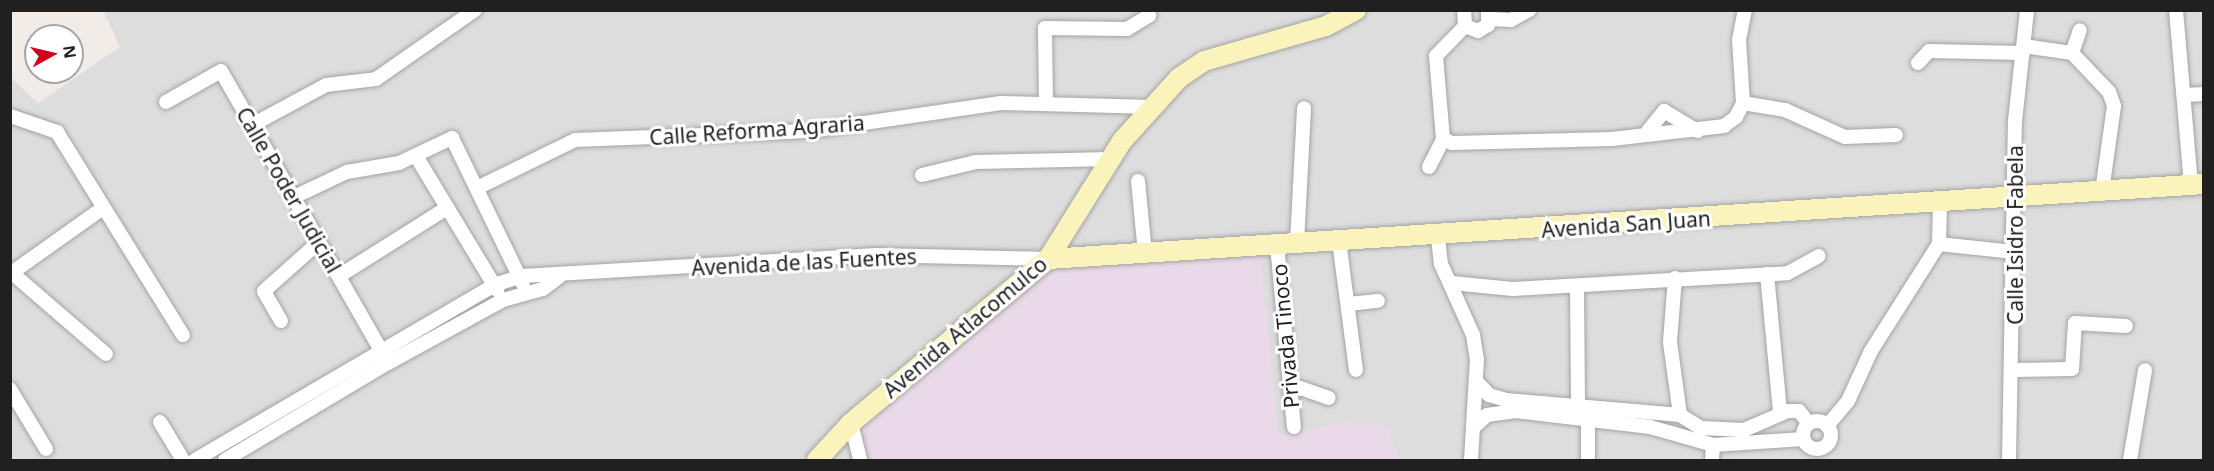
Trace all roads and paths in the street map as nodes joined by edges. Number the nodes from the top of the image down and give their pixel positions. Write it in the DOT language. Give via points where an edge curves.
graph roads {
  1 [pos="475,10"];
  2 [pos="1356,10"];
  3 [pos="1529,10"];
  4 [pos="1745,10"];
  5 [pos="2027,10"];
  6 [pos="2176,10"];
  7 [pos="1463,15"];
  8 [pos="1489,15"];
  9 [pos="1149,16"];
  10 [pos="2080,30"];
  11 [pos="2024,50"];
  12 [pos="2072,53"];
  13 [pos="1918,63"];
  14 [pos="2204,94"];
  15 [pos="2184,95"];
  16 [pos="166,102"];
  17 [pos="1743,103"];
  18 [pos="1046,104"];
  19 [pos="1153,107"];
  20 [pos="1304,108"];
  21 [pos="10,116"];
  22 [pos="252,125"];
  23 [pos="1697,130"];
  24 [pos="1648,131"];
  25 [pos="1896,135"];
  26 [pos="1443,139"];
  27 [pos="416,156"];
  28 [pos="1111,159"];
  29 [pos="1429,167"];
  30 [pos="922,175"];
  31 [pos="1138,181"];
  32 [pos="2198,184"];
  33 [pos="479,187"];
  34 [pos="2102,191"];
  35 [pos="2014,196"];
  36 [pos="294,197"];
  37 [pos="1940,203"];
  38 [pos="103,208"];
  39 [pos="447,208"];
  40 [pos="1438,237"];
  41 [pos="1339,241"];
  42 [pos="319,242"];
  43 [pos="1287,244"];
  44 [pos="1939,244"];
  45 [pos="2014,252"];
  46 [pos="1145,254"];
  47 [pos="1819,256"];
  48 [pos="1048,259"];
  49 [pos="11,274"];
  50 [pos="1767,274"];
  51 [pos="339,276"];
  52 [pos="522,276"];
  53 [pos="559,277"];
  54 [pos="1675,278"];
  55 [pos="1452,283"];
  56 [pos="494,285"];
  57 [pos="1478,287"];
  58 [pos="1577,287"];
  59 [pos="525,292"];
  60 [pos="503,300"];
  61 [pos="1378,301"];
  62 [pos="1348,304"];
  63 [pos="1462,305"];
  64 [pos="281,321"];
  65 [pos="2126,326"];
  66 [pos="183,335"];
  67 [pos="381,350"];
  68 [pos="106,354"];
  69 [pos="388,363"];
  70 [pos="1356,370"];
  71 [pos="2015,370"];
  72 [pos="2145,370"];
  73 [pos="1476,381"];
  74 [pos="1289,384"];
  75 [pos="10,389"];
  76 [pos="1329,398"];
  77 [pos="1578,403"];
  78 [pos="1780,412"];
  79 [pos="1680,415"];
  80 [pos="160,422"];
  81 [pos="1588,422"];
  82 [pos="851,423"];
  83 [pos="1809,424"];
  84 [pos="1827,426"];
  85 [pos="1294,427"];
  86 [pos="1473,428"];
  87 [pos="234,437"];
  88 [pos="1804,439"];
  89 [pos="1713,446"];
  90 [pos="46,449"];
  91 [pos="1818,454"];
  92 [pos="245,455"];
  93 [pos="183,460"];
  94 [pos="195,460"];
  95 [pos="225,460"];
  96 [pos="817,460"];
  97 [pos="860,460"];
  98 [pos="1471,460"];
  99 [pos="1588,460"];
  100 [pos="1712,460"];
  101 [pos="2009,460"];
  102 [pos="2130,460"];
  1 -- 22 [label="street" via="376,79 326,85"];
  2 -- 19 [label="street, Avenida Atlacomulco" via="1326,26 1204,61 1179,78"];
  3 -- 8 [label="street" via="1511,20"];
  4 -- 17 [label="street" via="1739,40"];
  5 -- 11 [label="street, Calle Isidro Fabela"];
  6 -- 15 [label="street"];
  7 -- 8 [label="street" via="1478,31"];
  7 -- 26 [label="street" via="1436,56"];
  9 -- 18 [label="street" via="1127,29 1045,28"];
  10 -- 12 [label="street"];
  11 -- 12 [label="street"];
  11 -- 13 [label="street" via="1929,51"];
  11 -- 35 [label="street, Calle Isidro Fabela"];
  12 -- 34 [label="street" via="2109,92 2114,106"];
  14 -- 15 [label="street"];
  15 -- 32 [label="street"];
  16 -- 22 [label="street, Calle Poder Judicial" via="221,71"];
  17 -- 23 [label="street" via="1724,126"];
  17 -- 25 [label="street" via="1785,110 1845,137"];
  18 -- 19 [label="street, Calle Reforma Agraria"];
  18 -- 33 [label="street, Calle Reforma Agraria" via="1001,103 809,131 575,141"];
  19 -- 28 [label="street, Avenida Atlacomulco"];
  20 -- 43 [label="street, Privada Tinoco"];
  21 -- 38 [label="street" via="57,132"];
  22 -- 36 [label="street, Calle Poder Judicial"];
  23 -- 24 [label="street"];
  23 -- 24 [label="street" via="1664,111"];
  24 -- 26 [label="street" via="1612,139 1452,143"];
  26 -- 29 [label="street"];
  27 -- 33 [label="street" via="452,138"];
  27 -- 36 [label="street" via="347,172"];
  27 -- 39 [label="street"];
  28 -- 30 [label="street" via="976,162"];
  28 -- 48 [label="street, Avenida Atlacomulco"];
  31 -- 46 [label="street"];
  32 -- 34 [label="street, Avenida San Juan"];
  33 -- 52 [label="street"];
  34 -- 35 [label="street, Avenida San Juan"];
  35 -- 37 [label="street, Avenida San Juan"];
  35 -- 45 [label="street, Calle Isidro Fabela"];
  36 -- 42 [label="street, Calle Poder Judicial"];
  37 -- 40 [label="street, Avenida San Juan"];
  37 -- 44 [label="street"];
  38 -- 49 [label="street"];
  38 -- 66 [label="street"];
  39 -- 51 [label="street"];
  39 -- 56 [label="street"];
  40 -- 41 [label="street, Avenida San Juan"];
  40 -- 55 [label="street" via="1441,264"];
  41 -- 43 [label="street, Avenida San Juan"];
  41 -- 62 [label="street"];
  42 -- 51 [label="street, Calle Poder Judicial"];
  42 -- 64 [label="street" via="264,291"];
  43 -- 46 [label="street, Avenida San Juan"];
  43 -- 74 [label="street, Privada Tinoco"];
  44 -- 45 [label="street"];
  44 -- 84 [label="street" via="1871,351 1848,400"];
  45 -- 71 [label="street, Calle Isidro Fabela"];
  46 -- 48 [label="street, Avenida San Juan"];
  47 -- 50 [label="street" via="1796,270"];
  48 -- 53 [label="street, Avenida de las Fuentes" via="876,255"];
  48 -- 82 [label="street, Avenida Atlacomulco"];
  49 -- 68 [label="street"];
  50 -- 54 [label="street"];
  50 -- 78 [label="street"];
  51 -- 67 [label="street, Calle Poder Judicial"];
  52 -- 53 [label="street, Avenida de las Fuentes"];
  52 -- 56 [label="street, Avenida de las Fuentes"];
  52 -- 59 [label="street"];
  53 -- 59 [label="street, Avenida de las Fuentes" via="543,289"];
  54 -- 58 [label="street"];
  54 -- 79 [label="street" via="1670,342"];
  55 -- 57 [label="street" via="1466,280"];
  55 -- 63 [label="street"];
  56 -- 60 [label="street"];
  56 -- 67 [label="street, Avenida de las Fuentes"];
  57 -- 58 [label="street"];
  57 -- 63 [label="street"];
  58 -- 77 [label="street"];
  59 -- 60 [label="street, Avenida de las Fuentes"];
  60 -- 69 [label="street, Avenida de las Fuentes"];
  61 -- 62 [label="street"];
  62 -- 70 [label="street"];
  63 -- 73 [label="street" via="1473,335"];
  65 -- 71 [label="street" via="2075,323 2072,369"];
  67 -- 69 [label="street, Calle Poder Judicial"];
  67 -- 87 [label="street, Avenida de las Fuentes"];
  69 -- 92 [label="street, Avenida de las Fuentes"];
  71 -- 101 [label="street, Calle Isidro Fabela"];
  72 -- 102 [label="street"];
  73 -- 77 [label="street" via="1489,395 1506,400"];
  73 -- 86 [label="street"];
  74 -- 76 [label="street"];
  74 -- 85 [label="street, Privada Tinoco"];
  75 -- 90 [label="street"];
  77 -- 79 [label="street"];
  78 -- 79 [label="street" via="1744,430 1701,428"];
  78 -- 83 [label="street" via="1799,411"];
  80 -- 93 [label="street"];
  81 -- 86 [label="street" via="1516,411 1487,415"];
  81 -- 89 [label="street" via="1650,427"];
  81 -- 99 [label="street"];
  82 -- 96 [label="street, Avenida Atlacomulco"];
  82 -- 97 [label="street"];
  83 -- 84 [label="street"];
  83 -- 88 [label="street"];
  84 -- 91 [label="street" via="1829,441"];
  86 -- 98 [label="street"];
  87 -- 92 [label="street"];
  87 -- 94 [label="street, Avenida de las Fuentes"];
  88 -- 89 [label="street"];
  88 -- 91 [label="street"];
  89 -- 100 [label="street"];
  92 -- 95 [label="street, Avenida de las Fuentes"];
}
